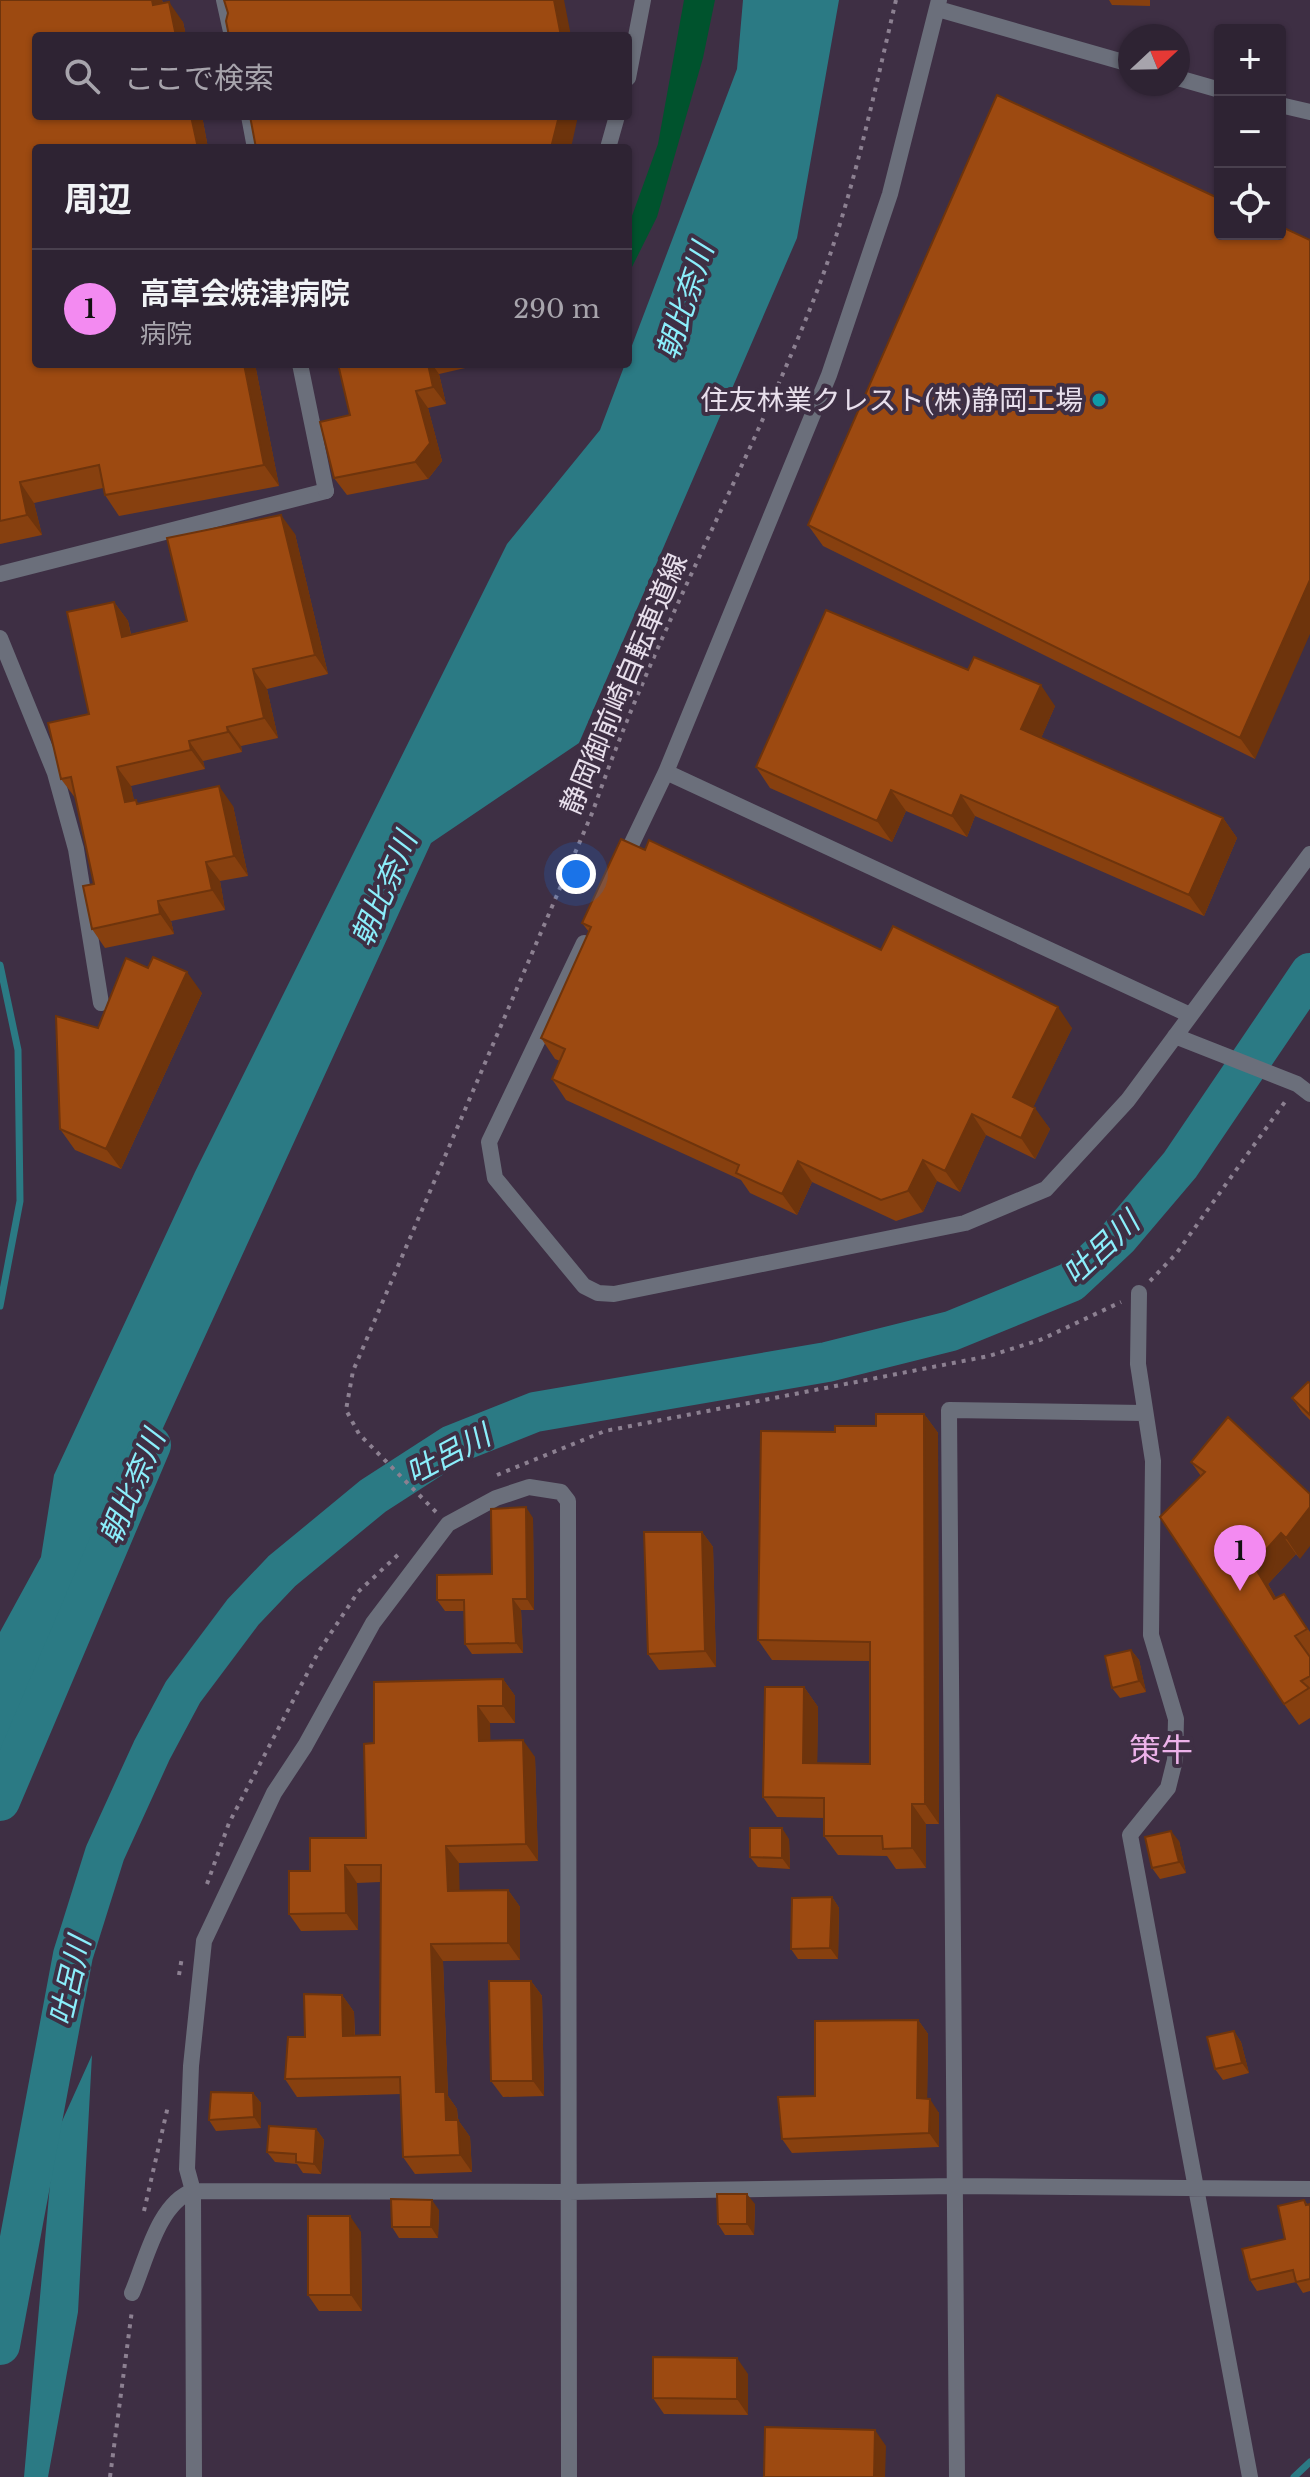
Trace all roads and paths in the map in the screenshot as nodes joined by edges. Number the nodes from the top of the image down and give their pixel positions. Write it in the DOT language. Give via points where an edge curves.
graph roads {
  1 [pos="224,0"];
  2 [pos="643,0"];
  3 [pos="896,0"];
  4 [pos="938,4"];
  5 [pos="231,32"];
  6 [pos="632,57"];
  7 [pos="1118,60"];
  8 [pos="1190,81"];
  9 [pos="1214,88"];
  10 [pos="1286,106"];
  11 [pos="1310,112"];
  12 [pos="250,120"];
  13 [pos="616,120"];
  14 [pos="254,144"];
  15 [pos="609,144"];
  16 [pos="301,368"];
  17 [pos="0,574"];
  18 [pos="0,638"];
  19 [pos="666,772"];
  20 [pos="1310,854"];
  21 [pos="612,886"];
  22 [pos="591,929"];
  23 [pos="101,1003"];
  24 [pos="1190,1015"];
  25 [pos="1175,1036"];
  26 [pos="1304,1089"];
  27 [pos="1139,1293"];
  28 [pos="1143,1413"];
  29 [pos="473,1508"];
  30 [pos="448,1524"];
  31 [pos="955,2186"];
  32 [pos="1198,2189"];
  33 [pos="1310,2189"];
  34 [pos="193,2191"];
  35 [pos="569,2192"];
  36 [pos="132,2293"];
  37 [pos="194,2477"];
  38 [pos="569,2477"];
  39 [pos="957,2477"];
  40 [pos="1250,2477"];
  1 -- 5 [label="street"];
  2 -- 6 [label="street"];
  3 -- 30 [label="path, 静岡御前崎自転車道線" via="852,188 812,303 619,736 587,826 353,1371 346,1410 359,1434"];
  4 -- 7 [label="street"];
  4 -- 19 [label="street" via="890,194 829,375"];
  8 -- 9 [label="street"];
  10 -- 11 [label="street"];
  12 -- 14 [label="street"];
  13 -- 15 [label="street"];
  16 -- 17 [label="street" via="326,491"];
  18 -- 23 [label="street" via="55,773 76,849"];
  19 -- 21 [label="street"];
  19 -- 24 [label="street"];
  20 -- 24 [label="street"];
  22 -- 25 [label="street" via="489,1142 495,1178 584,1286 598,1293 965,1223 1046,1189 1128,1100"];
  24 -- 25 [label="street"];
  25 -- 26 [label="street"];
  26 -- 27 [label="path" via="1176,1254"];
  27 -- 28 [label="street"];
  27 -- 29 [label="path" via="1040,1340 989,1356 605,1431 497,1475"];
  28 -- 31 [label="street" via="949,1410"];
  28 -- 32 [label="street" via="1153,1461 1151,1635 1176,1719 1175,1760 1168,1788 1130,1835"];
  29 -- 30 [label="street"];
  29 -- 35 [label="street" via="529,1487 561,1492 568,1501"];
  30 -- 34 [label="street" via="373,1623 274,1793 204,1941 191,2066 187,2169"];
  31 -- 32 [label="street"];
  31 -- 35 [label="street"];
  31 -- 39 [label="street"];
  32 -- 33 [label="street"];
  32 -- 40 [label="street"];
  34 -- 35 [label="street"];
  34 -- 36 [label="street" via="178,2196 165,2215"];
  34 -- 37 [label="street"];
  35 -- 38 [label="street"];
}
